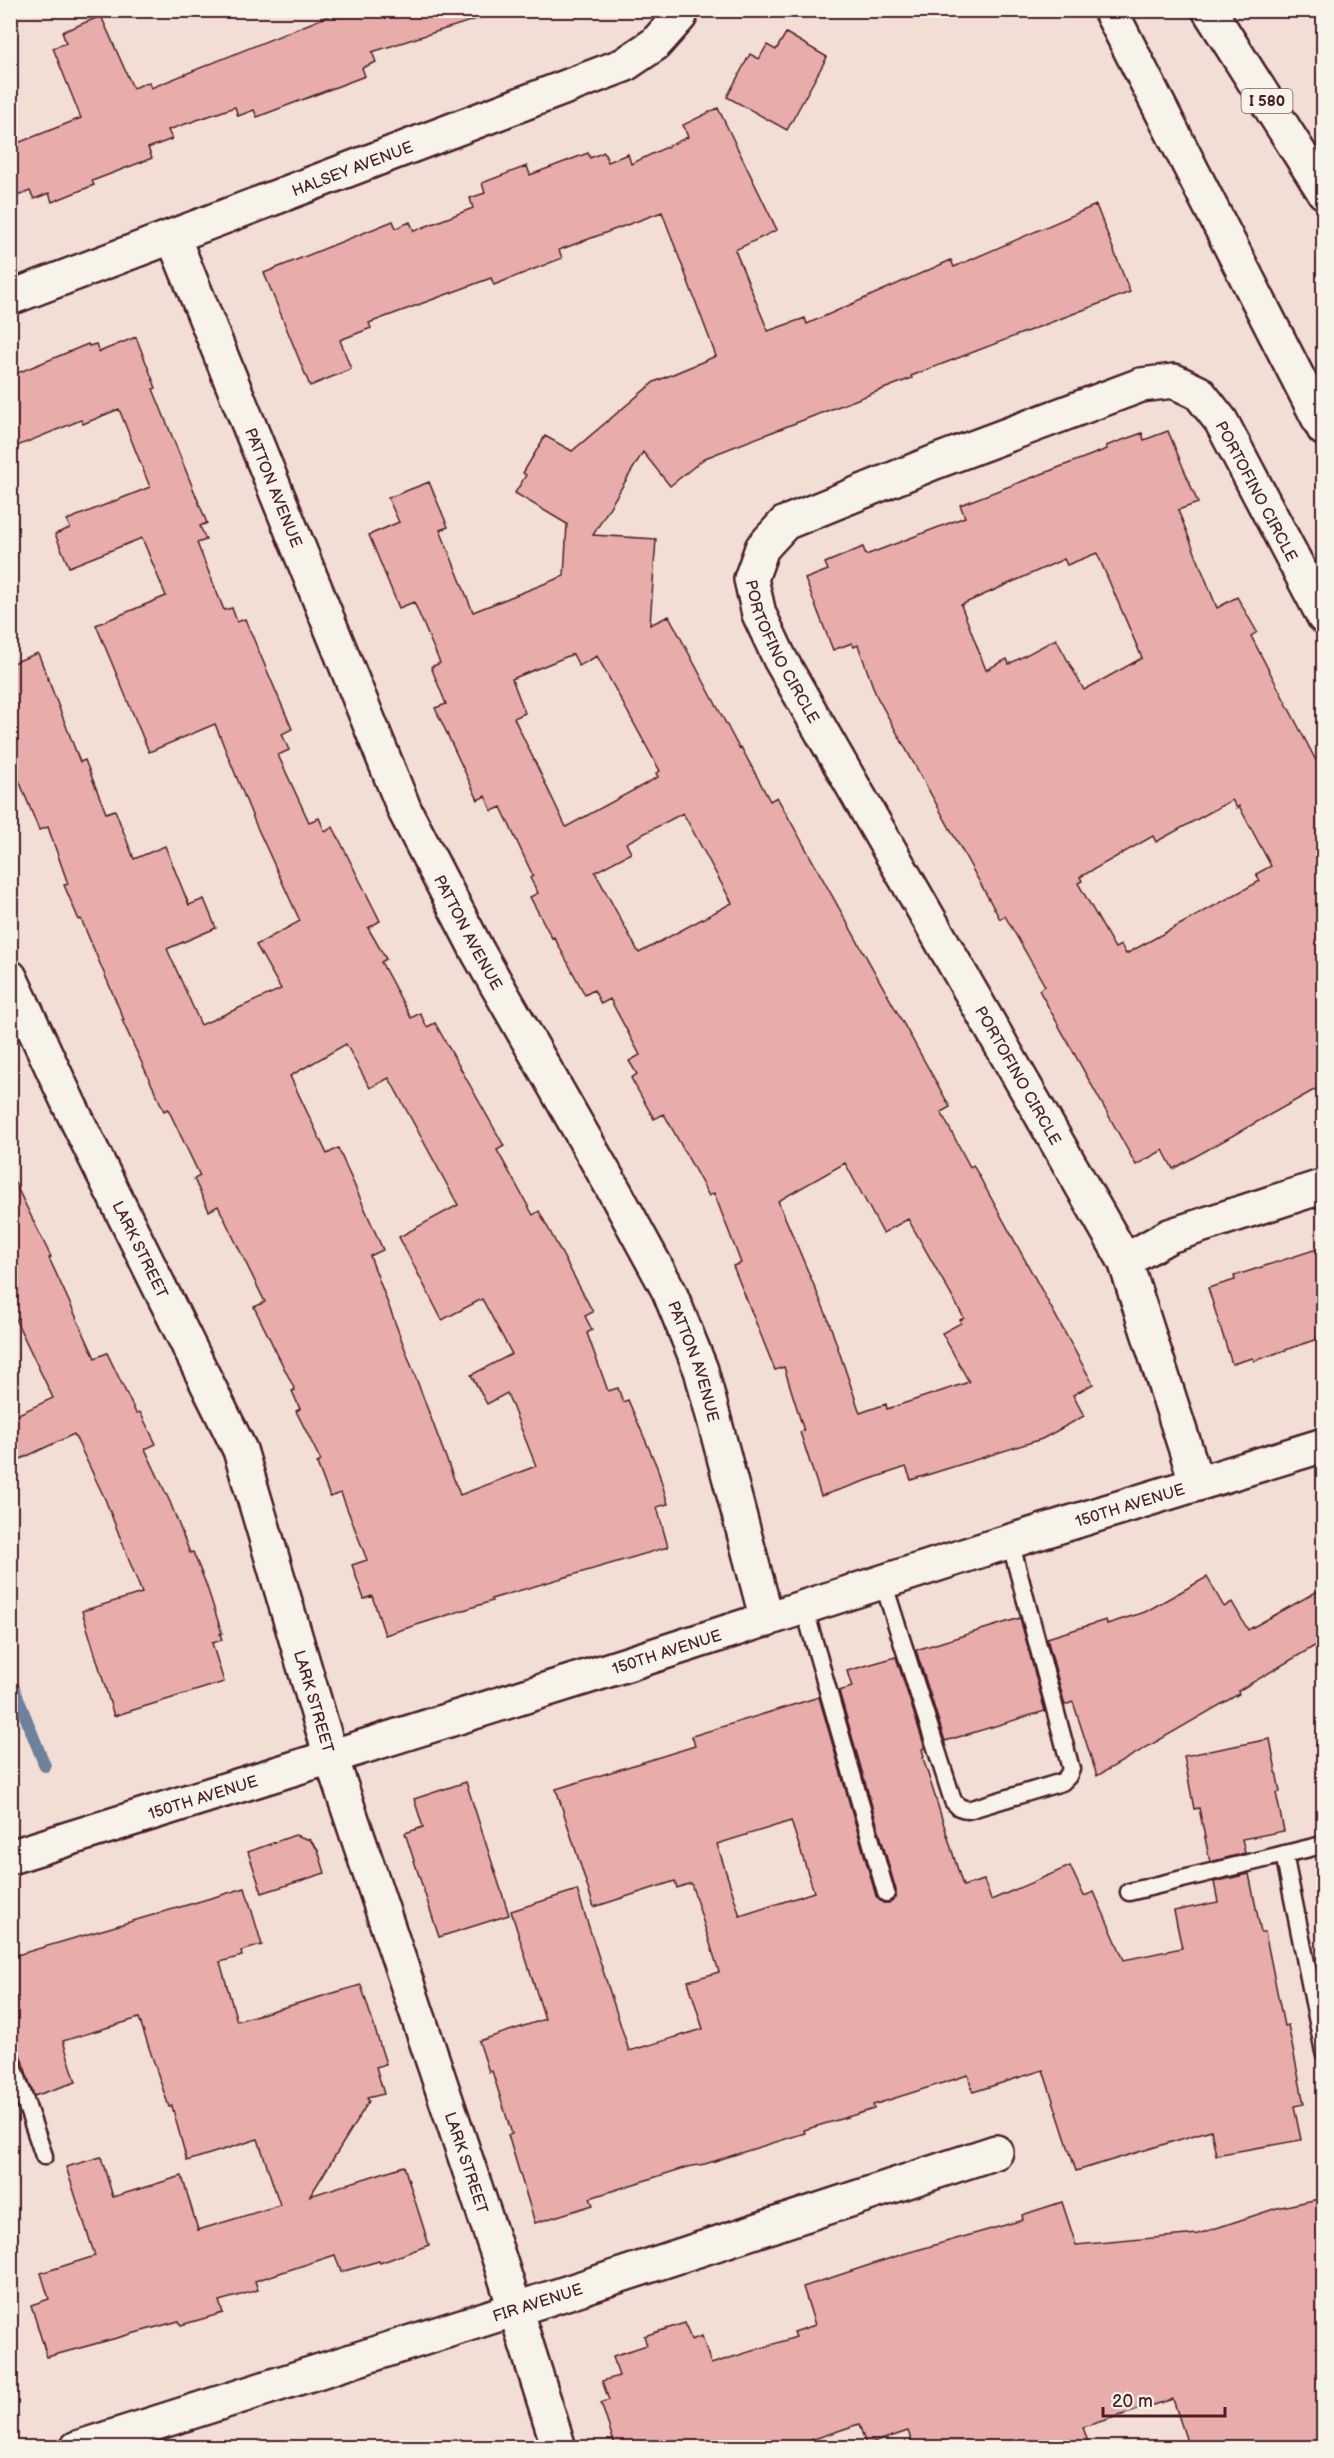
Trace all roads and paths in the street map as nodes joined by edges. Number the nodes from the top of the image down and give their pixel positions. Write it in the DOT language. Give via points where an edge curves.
graph roads {
  1 [pos="1110,10"];
  2 [pos="1209,10"];
  3 [pos="681,13"];
  4 [pos="1323,192"];
  5 [pos="173,237"];
  6 [pos="10,298"];
  7 [pos="1323,429"];
  8 [pos="1323,616"];
  9 [pos="10,977"];
  10 [pos="1323,1186"];
  11 [pos="1125,1261"];
  12 [pos="1323,1445"];
  13 [pos="1197,1484"];
  14 [pos="1010,1541"];
  15 [pos="883,1582"];
  16 [pos="804,1607"];
  17 [pos="767,1620"];
  18 [pos="332,1757"];
  19 [pos="1322,1845"];
  20 [pos="1284,1854"];
  21 [pos="10,1857"];
  22 [pos="1129,1892"];
  23 [pos="886,1893"];
  24 [pos="1323,2052"];
  25 [pos="10,2057"];
  26 [pos="996,2152"];
  27 [pos="44,2156"];
  28 [pos="516,2309"];
  29 [pos="77,2448"];
  30 [pos="559,2448"];
  1 -- 7 [label="main road"];
  2 -- 4 [label="main road, I 580"];
  3 -- 5 [label="main road, HALSEY AVENUE" via="655,44 624,65"];
  5 -- 6 [label="main road, HALSEY AVENUE"];
  5 -- 17 [label="main road, PATTON AVENUE" via="405,811 478,952 669,1291 701,1370"];
  8 -- 11 [label="main road, PORTOFINO CIRCLE" via="1221,421 1198,393 1174,381 1141,384 785,523 762,548 751,579 759,614 780,659"];
  9 -- 18 [label="main road, LARK STREET" via="240,1450"];
  10 -- 11 [label="main road" via="1169,1236"];
  11 -- 13 [label="main road, PORTOFINO CIRCLE"];
  12 -- 13 [label="main road, 150TH AVENUE"];
  13 -- 14 [label="main road, 150TH AVENUE"];
  14 -- 15 [label="main road, 150TH AVENUE"];
  14 -- 15 [label="lane" via="1071,1769 1062,1782 968,1810 959,1807"];
  15 -- 16 [label="main road, 150TH AVENUE"];
  16 -- 17 [label="main road, 150TH AVENUE"];
  16 -- 23 [label="lane"];
  17 -- 18 [label="main road, 150TH AVENUE"];
  18 -- 21 [label="main road, 150TH AVENUE"];
  18 -- 28 [label="main road, LARK STREET"];
  19 -- 20 [label="lane"];
  20 -- 22 [label="lane"];
  20 -- 24 [label="lane"];
  25 -- 27 [label="lane"];
  26 -- 28 [label="main road, FIR AVENUE"];
  28 -- 29 [label="main road, FIR AVENUE"];
  28 -- 30 [label="main road, LARK STREET"];
}
